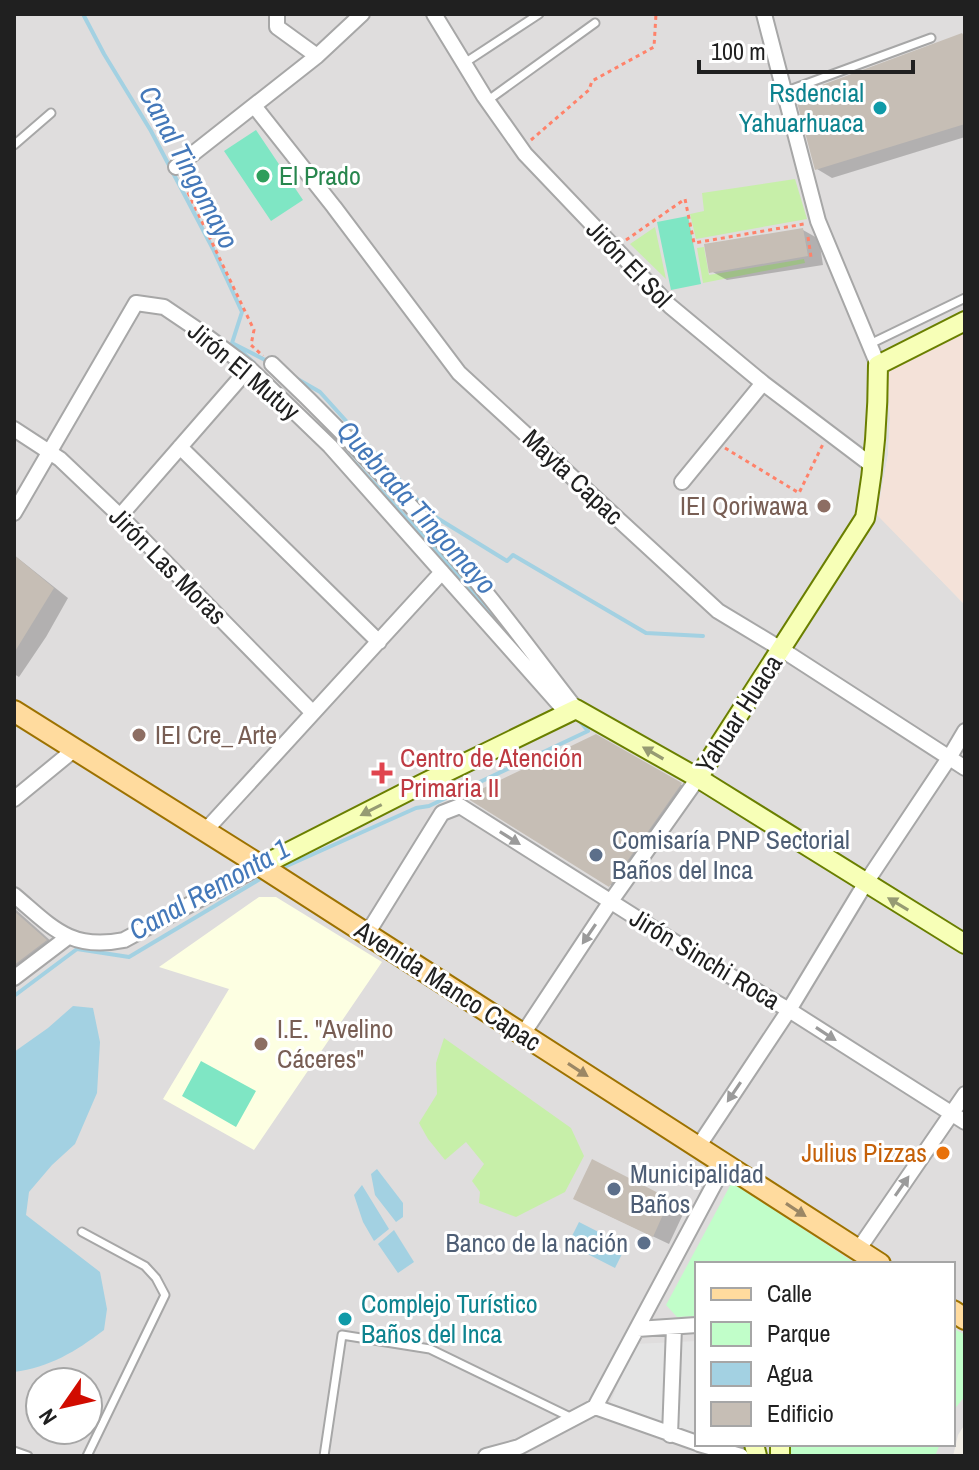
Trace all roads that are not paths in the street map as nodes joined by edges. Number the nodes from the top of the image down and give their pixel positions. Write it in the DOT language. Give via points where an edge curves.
graph roads {
  1 [pos="277,14"];
  2 [pos="362,14"];
  3 [pos="434,14"];
  4 [pos="539,14"];
  5 [pos="764,14"];
  6 [pos="595,23"];
  7 [pos="931,38"];
  8 [pos="317,56"];
  9 [pos="463,64"];
  10 [pos="784,92"];
  11 [pos="487,101"];
  12 [pos="255,107"];
  13 [pos="51,113"];
  14 [pos="14,145"];
  15 [pos="176,167"];
  16 [pos="965,298"];
  17 [pos="965,321"];
  18 [pos="869,344"];
  19 [pos="272,364"];
  20 [pos="878,365"];
  21 [pos="249,368"];
  22 [pos="763,383"];
  23 [pos="14,429"];
  24 [pos="180,447"];
  25 [pos="49,450"];
  26 [pos="874,467"];
  27 [pos="682,482"];
  28 [pos="14,513"];
  29 [pos="120,516"];
  30 [pos="442,572"];
  31 [pos="379,642"];
  32 [pos="781,649"];
  33 [pos="14,711"];
  34 [pos="571,711"];
  35 [pos="313,713"];
  36 [pos="965,731"];
  37 [pos="75,749"];
  38 [pos="949,758"];
  39 [pos="965,768"];
  40 [pos="698,778"];
  41 [pos="14,799"];
  42 [pos="205,831"];
  43 [pos="268,871"];
  44 [pos="865,884"];
  45 [pos="14,895"];
  46 [pos="611,901"];
  47 [pos="367,934"];
  48 [pos="68,937"];
  49 [pos="965,944"];
  50 [pos="14,978"];
  51 [pos="789,1010"];
  52 [pos="523,1034"];
  53 [pos="965,1094"];
  54 [pos="952,1114"];
  55 [pos="965,1122"];
  56 [pos="698,1147"];
  57 [pos="725,1164"];
  58 [pos="82,1232"];
  59 [pos="858,1250"];
  60 [pos="877,1262"];
  61 [pos="695,1325"];
  62 [pos="674,1327"];
  63 [pos="637,1329"];
  64 [pos="595,1407"];
  65 [pos="574,1419"];
  66 [pos="670,1435"];
  67 [pos="695,1442"];
  68 [pos="708,1446"];
  69 [pos="14,1451"];
  70 [pos="28,1456"];
  71 [pos="87,1456"];
  72 [pos="324,1456"];
  73 [pos="486,1456"];
  74 [pos="741,1456"];
  1 -- 8 [label="street" via="277,27"];
  2 -- 8 [label="street"];
  3 -- 9 [label="street, Jirón El Sol"];
  4 -- 9 [label="lane"];
  5 -- 10 [label="street"];
  6 -- 11 [label="lane"];
  7 -- 10 [label="lane"];
  8 -- 12 [label="street"];
  9 -- 11 [label="street, Jirón El Sol"];
  10 -- 18 [label="street" via="812,222"];
  11 -- 22 [label="street, Jirón El Sol" via="525,154 670,306"];
  12 -- 15 [label="street"];
  12 -- 32 [label="street, Mayta Capac" via="459,373 718,611"];
  13 -- 14 [label="lane"];
  16 -- 18 [label="lane"];
  17 -- 20 [label="street"];
  18 -- 20 [label="street"];
  19 -- 34 [label="street" via="478,584"];
  20 -- 26 [label="street, Yahuar Huaca"];
  21 -- 24 [label="street"];
  21 -- 25 [label="street, Jirón El Mutuy" via="164,307 136,303"];
  21 -- 30 [label="street, Jirón El Mutuy" via="330,446"];
  22 -- 26 [label="street, Jirón El Sol"];
  22 -- 27 [label="street"];
  23 -- 25 [label="street, Jirón Las Moras"];
  24 -- 29 [label="street"];
  24 -- 31 [label="street"];
  25 -- 28 [label="street, Jirón El Mutuy"];
  25 -- 29 [label="street, Jirón Las Moras"];
  26 -- 32 [label="street, Yahuar Huaca" via="865,518"];
  29 -- 35 [label="street, Jirón Las Moras"];
  30 -- 31 [label="street"];
  30 -- 34 [label="street, Jirón El Mutuy"];
  31 -- 35 [label="street"];
  32 -- 38 [label="street, Mayta Capac"];
  32 -- 40 [label="street, Yahuar Huaca"];
  33 -- 37 [label="main road, Avenida Manco Capac"];
  40 -- 34 [label="street, one-way"];
  34 -- 43 [label="street, one-way" via="424,783"];
  35 -- 42 [label="street"];
  36 -- 38 [label="street"];
  37 -- 41 [label="street"];
  37 -- 42 [label="main road, Avenida Manco Capac"];
  38 -- 39 [label="street, Mayta Capac"];
  38 -- 44 [label="street"];
  40 -- 44 [label="street"];
  40 -- 46 [label="street, Yahuar Huaca"];
  42 -- 43 [label="main road, Avenida Manco Capac"];
  43 -- 47 [label="main road, Avenida Manco Capac"];
  43 -- 48 [label="street" via="124,940 104,944"];
  49 -- 44 [label="street, one-way"];
  44 -- 51 [label="street"];
  45 -- 48 [label="street"];
  47 -- 46 [label="street, Jirón Sinchi Roca, one-way" via="442,813 460,806"];
  46 -- 51 [label="street, Jirón Sinchi Roca"];
  46 -- 52 [label="street, Yahuar Huaca, one-way"];
  47 -- 52 [label="main road, Avenida Manco Capac"];
  48 -- 50 [label="street"];
  51 -- 54 [label="street, Jirón Sinchi Roca, one-way"];
  51 -- 56 [label="street, one-way"];
  52 -- 56 [label="main road, Avenida Manco Capac, one-way"];
  53 -- 54 [label="street"];
  54 -- 55 [label="street, Jirón Sinchi Roca"];
  59 -- 54 [label="street, one-way"];
  56 -- 57 [label="main road, Avenida Manco Capac"];
  57 -- 59 [label="main road, Avenida Manco Capac, one-way"];
  57 -- 63 [label="street"];
  58 -- 71 [label="lane" via="145,1266 165,1295"];
  59 -- 60 [label="main road, Avenida Manco Capac"];
  61 -- 62 [label="street"];
  62 -- 63 [label="street"];
  62 -- 66 [label="street"];
  63 -- 64 [label="street"];
  64 -- 65 [label="street"];
  64 -- 66 [label="street"];
  65 -- 72 [label="lane" via="430,1349 342,1335"];
  65 -- 73 [label="street" via="519,1447"];
  66 -- 67 [label="street"];
  68 -- 74 [label="street"];
  69 -- 70 [label="lane"];
}
